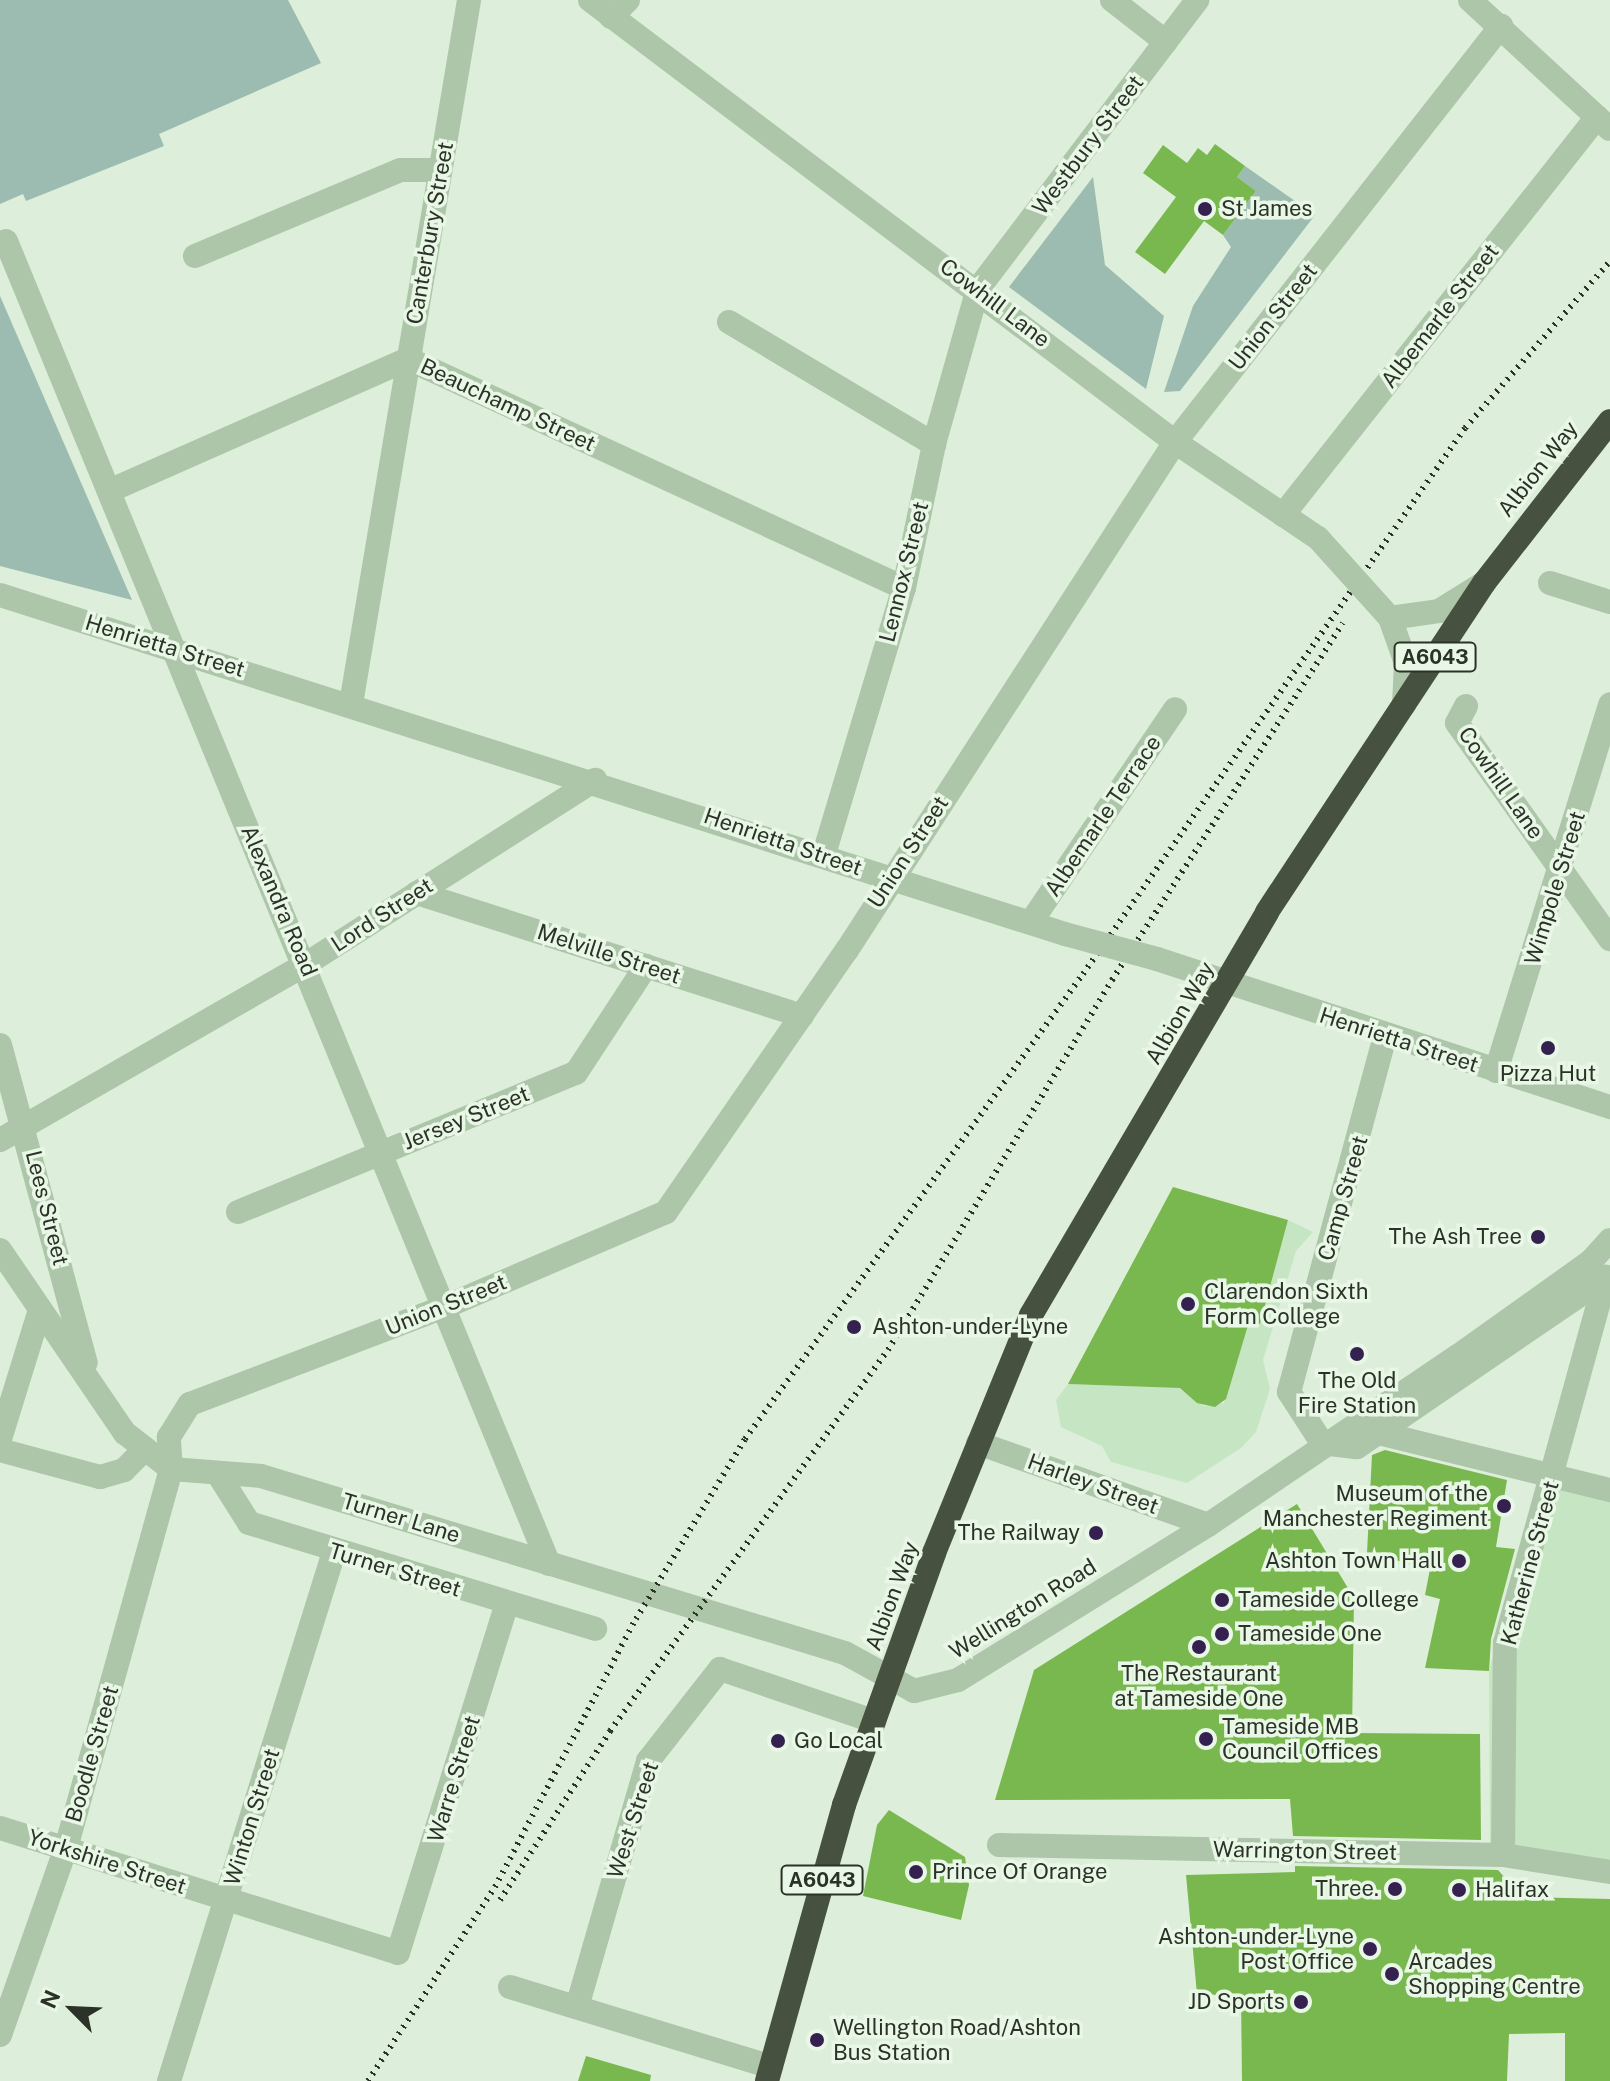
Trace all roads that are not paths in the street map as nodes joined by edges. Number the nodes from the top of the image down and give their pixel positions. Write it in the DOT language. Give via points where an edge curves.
graph roads {
  1 [pos="469,0"];
  2 [pos="590,0"];
  3 [pos="1112,0"];
  4 [pos="1197,0"];
  5 [pos="1470,0"];
  6 [pos="619,9"];
  7 [pos="1501,26"];
  8 [pos="1166,42"];
  9 [pos="1603,123"];
  10 [pos="440,170"];
  11 [pos="6,241"];
  12 [pos="195,256"];
  13 [pos="978,289"];
  14 [pos="729,322"];
  15 [pos="408,359"];
  16 [pos="1610,421"];
  17 [pos="1175,442"];
  18 [pos="934,444"];
  19 [pos="109,491"];
  20 [pos="1283,515"];
  21 [pos="1484,583"];
  22 [pos="1550,583"];
  23 [pos="904,588"];
  24 [pos="0,595"];
  25 [pos="1610,602"];
  26 [pos="1390,618"];
  27 [pos="174,648"];
  28 [pos="351,704"];
  29 [pos="1610,704"];
  30 [pos="1404,705"];
  31 [pos="1466,706"];
  32 [pos="1175,709"];
  33 [pos="1606,736"];
  34 [pos="595,780"];
  35 [pos="824,854"];
  36 [pos="1562,869"];
  37 [pos="889,879"];
  38 [pos="417,893"];
  39 [pos="1031,922"];
  40 [pos="1610,939"];
  41 [pos="306,964"];
  42 [pos="646,966"];
  43 [pos="1228,983"];
  44 [pos="802,1016"];
  45 [pos="1385,1036"];
  46 [pos="0,1045"];
  47 [pos="1496,1071"];
  48 [pos="1610,1107"];
  49 [pos="27,1128"];
  50 [pos="0,1140"];
  51 [pos="383,1153"];
  52 [pos="238,1212"];
  53 [pos="1610,1240"];
  54 [pos="0,1250"];
  55 [pos="1602,1271"];
  56 [pos="447,1306"];
  57 [pos="40,1310"];
  58 [pos="88,1372"];
  59 [pos="1379,1433"];
  60 [pos="0,1439"];
  61 [pos="978,1443"];
  62 [pos="1322,1443"];
  63 [pos="145,1449"];
  64 [pos="0,1450"];
  65 [pos="171,1469"];
  66 [pos="1554,1474"];
  67 [pos="220,1477"];
  68 [pos="1610,1490"];
  69 [pos="1208,1525"];
  70 [pos="334,1552"];
  71 [pos="549,1564"];
  72 [pos="507,1603"];
  73 [pos="595,1629"];
  74 [pos="888,1682"];
  75 [pos="874,1721"];
  76 [pos="0,1828"];
  77 [pos="999,1845"];
  78 [pos="66,1848"];
  79 [pos="1503,1855"];
  80 [pos="1610,1872"];
  81 [pos="226,1901"];
  82 [pos="398,1953"];
  83 [pos="510,1987"];
  84 [pos="577,2007"];
  85 [pos="0,2035"];
  86 [pos="769,2074"];
  87 [pos="169,2081"];
  1 -- 10 [label="street, Canterbury Street"];
  2 -- 6 [label="street, Cowhill Lane"];
  3 -- 8 [label="street"];
  4 -- 8 [label="street, Westbury Street"];
  5 -- 7 [label="street"];
  6 -- 13 [label="street, Cowhill Lane"];
  7 -- 9 [label="street"];
  7 -- 17 [label="street, Union Street"];
  8 -- 13 [label="street, Westbury Street"];
  9 -- 20 [label="street, Albemarle Street"];
  10 -- 12 [label="street" via="401,170"];
  10 -- 15 [label="street, Canterbury Street"];
  11 -- 19 [label="street, Alexandra Road"];
  13 -- 17 [label="street, Cowhill Lane"];
  13 -- 18 [label="street, Lennox Street"];
  14 -- 18 [label="street"];
  15 -- 19 [label="street, Beauchamp Street"];
  15 -- 23 [label="street, Beauchamp Street"];
  15 -- 28 [label="street, Canterbury Street"];
  16 -- 21 [label="highway, Albion Way / A6043"];
  17 -- 20 [label="street, Cowhill Lane"];
  17 -- 37 [label="street, Union Street"];
  18 -- 23 [label="street, Lennox Street"];
  19 -- 27 [label="street, Alexandra Road"];
  20 -- 26 [label="street, Cowhill Lane, bridge" via="1318,538"];
  21 -- 26 [label="street" via="1439,611"];
  21 -- 30 [label="highway, Albion Way / A6043"];
  22 -- 25 [label="street"];
  23 -- 35 [label="street, Lennox Street"];
  24 -- 27 [label="street, Henrietta Street"];
  26 -- 30 [label="street, Cowhill Lane" via="1406,663"];
  27 -- 28 [label="street, Henrietta Street"];
  27 -- 41 [label="street, Alexandra Road"];
  28 -- 34 [label="street, Henrietta Street"];
  29 -- 33 [label="street, Wimpole Street"];
  30 -- 43 [label="highway, Albion Way / A6043" via="1267,912"];
  31 -- 36 [label="street, Cowhill Lane" via="1457,723"];
  32 -- 39 [label="street, Albemarle Terrace"];
  33 -- 36 [label="street, Wimpole Street"];
  34 -- 35 [label="street, Henrietta Street"];
  34 -- 38 [label="street, Lord Street"];
  35 -- 37 [label="street, Henrietta Street"];
  36 -- 40 [label="street, Cowhill Lane"];
  36 -- 47 [label="street, Wimpole Street"];
  37 -- 39 [label="street, Henrietta Street"];
  37 -- 44 [label="street, Union Street"];
  38 -- 41 [label="street, Lord Street"];
  38 -- 42 [label="street, Melville Street"];
  39 -- 43 [label="street, Henrietta Street, bridge"];
  41 -- 49 [label="street, Lord Street"];
  41 -- 51 [label="street, Alexandra Road"];
  42 -- 44 [label="street, Melville Street"];
  42 -- 51 [label="street, Jersey Street" via="576,1073"];
  43 -- 45 [label="street, Henrietta Street"];
  43 -- 61 [label="highway, Albion Way / A6043" via="1031,1315"];
  44 -- 56 [label="street, Union Street" via="666,1212"];
  45 -- 47 [label="street, Henrietta Street"];
  45 -- 62 [label="street, Camp Street" via="1289,1392"];
  46 -- 49 [label="street, Lees Street"];
  47 -- 48 [label="street, Henrietta Street"];
  49 -- 50 [label="street, Lord Street"];
  49 -- 58 [label="street, Lees Street"];
  51 -- 52 [label="street, Jersey Street"];
  51 -- 56 [label="street, Alexandra Road"];
  53 -- 55 [label="street, Wellington Road"];
  54 -- 57 [label="street, Turner Lane"];
  55 -- 59 [label="street, Wellington Road"];
  55 -- 62 [label="street, Wellington Road"];
  55 -- 66 [label="street, Katherine Street"];
  56 -- 65 [label="street, Union Street" via="190,1404 169,1437"];
  56 -- 71 [label="street, Alexandra Road"];
  57 -- 58 [label="street, Turner Lane"];
  57 -- 60 [label="street"];
  58 -- 63 [label="street, Turner Lane" via="125,1433"];
  59 -- 62 [label="street, Wellington Road" via="1357,1447"];
  59 -- 66 [label="street"];
  61 -- 69 [label="street, Harley Street"];
  61 -- 74 [label="highway, Albion Way / A6043"];
  62 -- 69 [label="street, Wellington Road"];
  63 -- 64 [label="street" via="124,1470 100,1477"];
  63 -- 65 [label="street, Turner Lane"];
  65 -- 67 [label="street, Turner Lane"];
  65 -- 78 [label="street, Boodle Street"];
  66 -- 68 [label="street"];
  66 -- 79 [label="street, Katherine Street" via="1505,1643"];
  67 -- 70 [label="street, Turner Street" via="249,1523"];
  67 -- 71 [label="street, Turner Lane" via="261,1476"];
  69 -- 74 [label="street, Wellington Road" via="958,1680 914,1691"];
  70 -- 72 [label="street, Turner Street"];
  70 -- 81 [label="street, Winton Street"];
  71 -- 74 [label="street, Turner Lane" via="845,1653"];
  72 -- 73 [label="street, Turner Street"];
  72 -- 82 [label="street, Warre Street"];
  74 -- 75 [label="highway, A6043"];
  75 -- 84 [label="street, West Street" via="720,1669 648,1761"];
  75 -- 86 [label="highway, A6043" via="844,1805"];
  76 -- 78 [label="street, Yorkshire Street"];
  77 -- 79 [label="street, Warrington Street"];
  78 -- 81 [label="street, Yorkshire Street"];
  78 -- 85 [label="street, Boodle Street"];
  79 -- 80 [label="street, Warrington Street"];
  81 -- 82 [label="street, Yorkshire Street"];
  81 -- 87 [label="street, Winton Street"];
  83 -- 84 [label="street"];
  84 -- 86 [label="street"];
}
